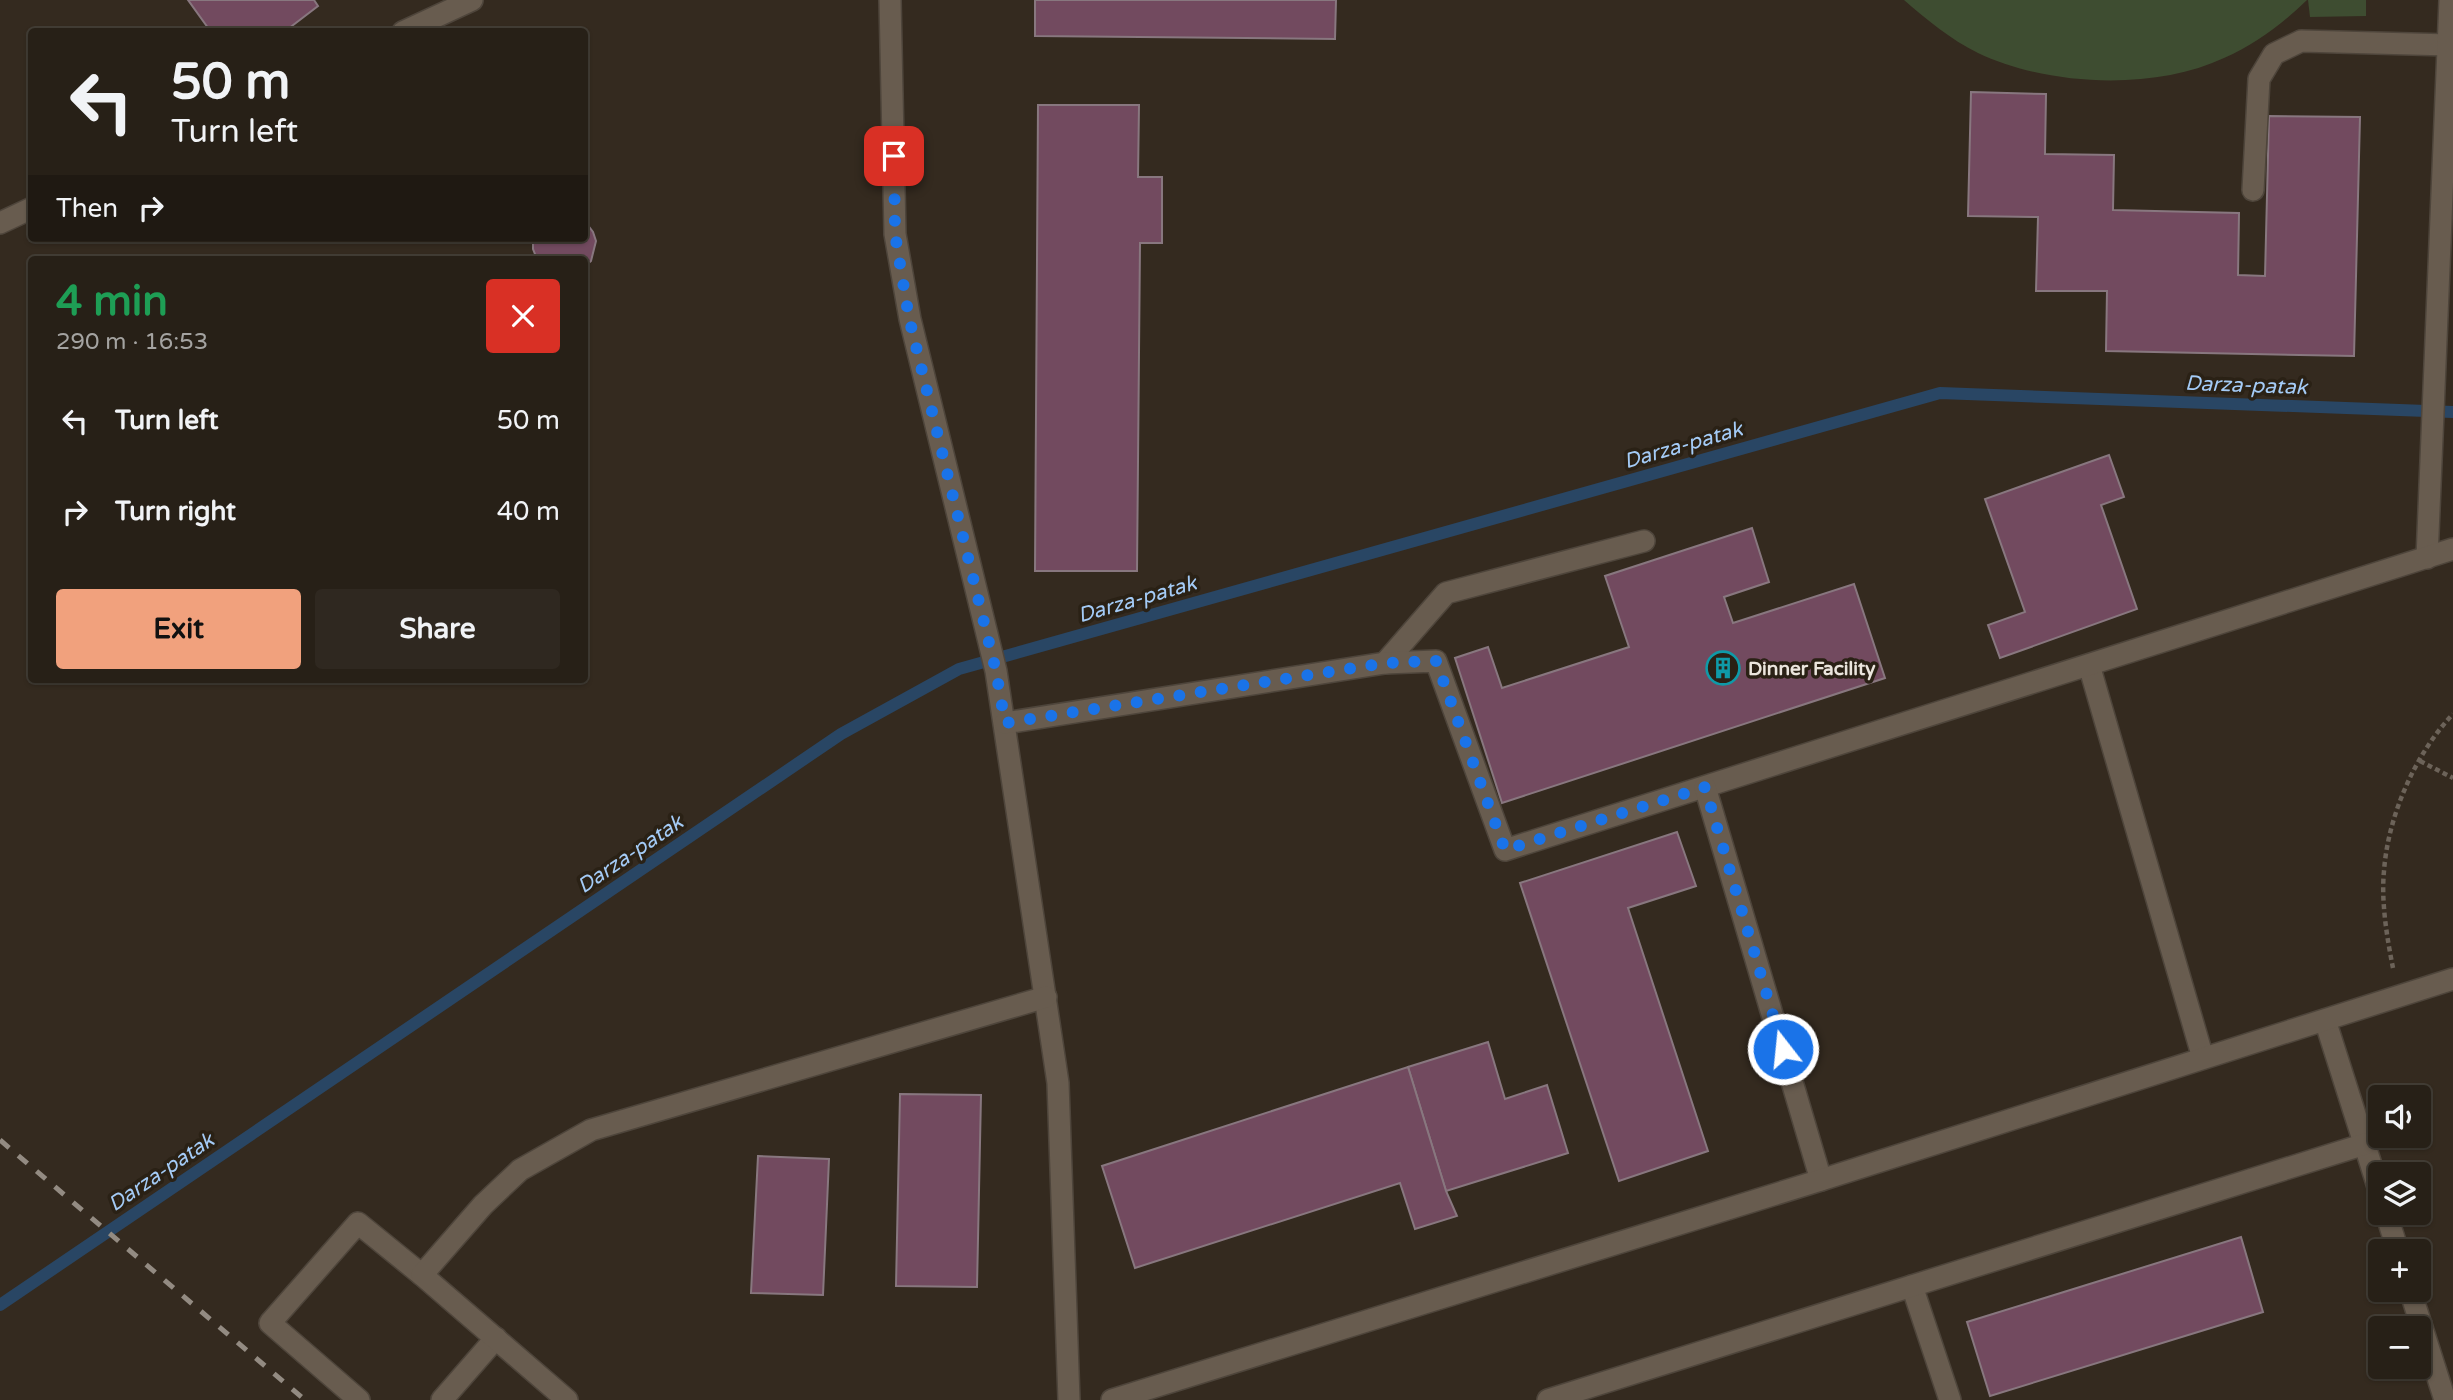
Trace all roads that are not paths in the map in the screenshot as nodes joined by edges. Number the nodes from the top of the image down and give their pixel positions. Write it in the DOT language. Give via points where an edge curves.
graph roads {
  1 [pos="472,0"];
  2 [pos="890,0"];
  3 [pos="2450,0"];
  4 [pos="412,28"];
  5 [pos="2449,45"];
  6 [pos="2449,135"];
  7 [pos="2253,190"];
  8 [pos="28,210"];
  9 [pos="0,223"];
  10 [pos="1644,541"];
  11 [pos="2453,550"];
  12 [pos="2427,558"];
  13 [pos="1385,663"];
  14 [pos="2089,665"];
  15 [pos="1005,723"];
  16 [pos="1705,787"];
  17 [pos="2453,979"];
  18 [pos="1046,997"];
  19 [pos="2325,1020"];
  20 [pos="2203,1058"];
  21 [pos="2365,1144"];
  22 [pos="2371,1162"];
  23 [pos="1821,1180"];
  24 [pos="422,1275"];
  25 [pos="1912,1286"];
  26 [pos="2414,1302"];
  27 [pos="496,1338"];
  28 [pos="359,1400"];
  29 [pos="442,1400"];
  30 [pos="568,1400"];
  31 [pos="1069,1400"];
  32 [pos="1112,1400"];
  33 [pos="1548,1400"];
  34 [pos="1950,1400"];
  35 [pos="2445,1400"];
  1 -- 4 [label="lane"];
  2 -- 15 [label="lane" via="895,234 909,318"];
  3 -- 5 [label="lane"];
  5 -- 6 [label="lane"];
  5 -- 7 [label="lane" via="2301,41 2274,54 2259,79"];
  6 -- 12 [label="lane"];
  8 -- 9 [label="lane"];
  10 -- 13 [label="lane" via="1446,593"];
  11 -- 12 [label="lane"];
  12 -- 14 [label="lane"];
  13 -- 15 [label="lane"];
  13 -- 16 [label="lane" via="1436,661 1505,850"];
  14 -- 16 [label="lane"];
  14 -- 20 [label="lane"];
  15 -- 18 [label="lane"];
  16 -- 23 [label="lane"];
  17 -- 19 [label="lane"];
  18 -- 24 [label="lane" via="591,1130 520,1170"];
  18 -- 31 [label="lane" via="1058,1083"];
  19 -- 20 [label="lane"];
  19 -- 21 [label="lane"];
  20 -- 23 [label="lane"];
  21 -- 22 [label="lane"];
  21 -- 25 [label="lane"];
  23 -- 32 [label="lane"];
  24 -- 27 [label="lane"];
  24 -- 28 [label="lane" via="358,1223 271,1323"];
  25 -- 33 [label="lane"];
  25 -- 34 [label="lane"];
  26 -- 35 [label="lane"];
  27 -- 29 [label="lane"];
  27 -- 30 [label="lane"];
}
